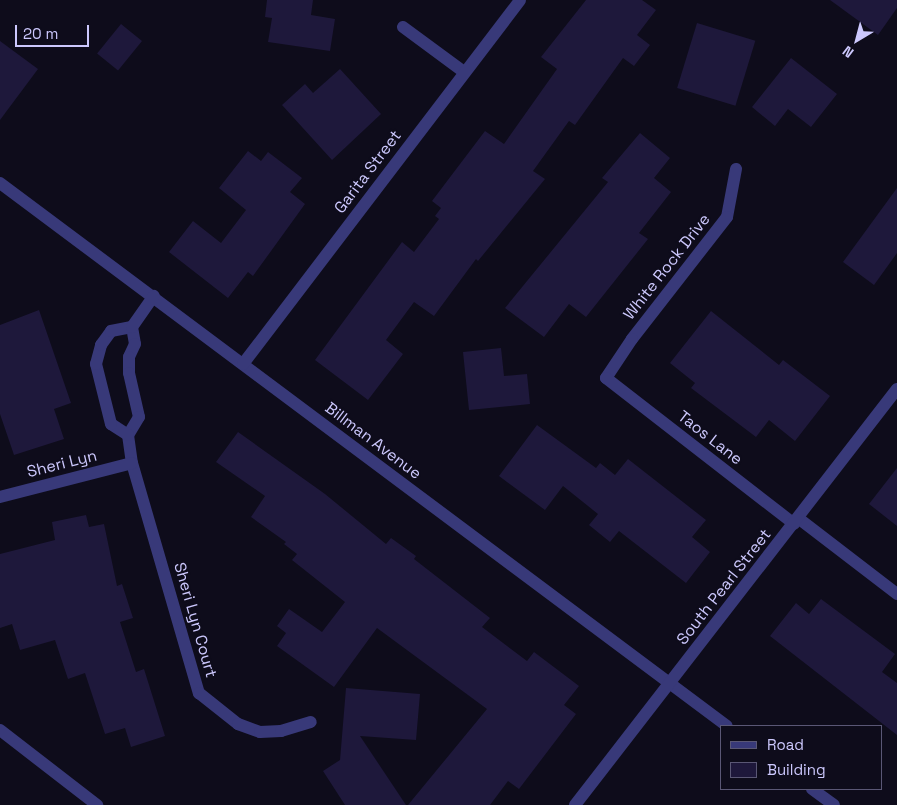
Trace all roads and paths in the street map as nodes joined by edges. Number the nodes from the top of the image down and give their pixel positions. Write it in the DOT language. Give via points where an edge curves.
graph roads {
  1 [pos="520,0"];
  2 [pos="403,27"];
  3 [pos="464,72"];
  4 [pos="736,169"];
  5 [pos="0,183"];
  6 [pos="154,296"];
  7 [pos="132,327"];
  8 [pos="242,364"];
  9 [pos="606,378"];
  10 [pos="897,389"];
  11 [pos="128,435"];
  12 [pos="132,463"];
  13 [pos="0,497"];
  14 [pos="796,521"];
  15 [pos="897,594"];
  16 [pos="670,684"];
  17 [pos="311,722"];
  18 [pos="726,725"];
  19 [pos="0,730"];
  20 [pos="813,790"];
  21 [pos="79,800"];
  22 [pos="97,805"];
  23 [pos="575,805"];
  24 [pos="834,805"];
  1 -- 3 [label="street, Garita Street"];
  2 -- 3 [label="street"];
  3 -- 8 [label="street, Garita Street"];
  4 -- 9 [label="street, White Rock Drive" via="727,217 632,338"];
  5 -- 6 [label="street, Billman Avenue"];
  6 -- 7 [label="street"];
  6 -- 8 [label="street, Billman Avenue"];
  7 -- 11 [label="street" via="135,344 129,357 129,373 139,416"];
  7 -- 11 [label="street" via="111,331 101,345 96,364 111,424"];
  8 -- 16 [label="street, Billman Avenue"];
  9 -- 14 [label="street, Taos Lane"];
  10 -- 14 [label="street, South Pearl Street"];
  11 -- 12 [label="street, Sheri Lyn Court"];
  12 -- 13 [label="street, Sheri Lyn"];
  12 -- 17 [label="street, Sheri Lyn Court" via="199,693 238,724 260,732 281,731"];
  14 -- 15 [label="street, Taos Lane"];
  14 -- 16 [label="street, South Pearl Street"];
  16 -- 18 [label="street, Billman Avenue"];
  16 -- 23 [label="street, South Pearl Street"];
  19 -- 21 [label="street"];
  20 -- 24 [label="street"];
  21 -- 22 [label="street"];
}
